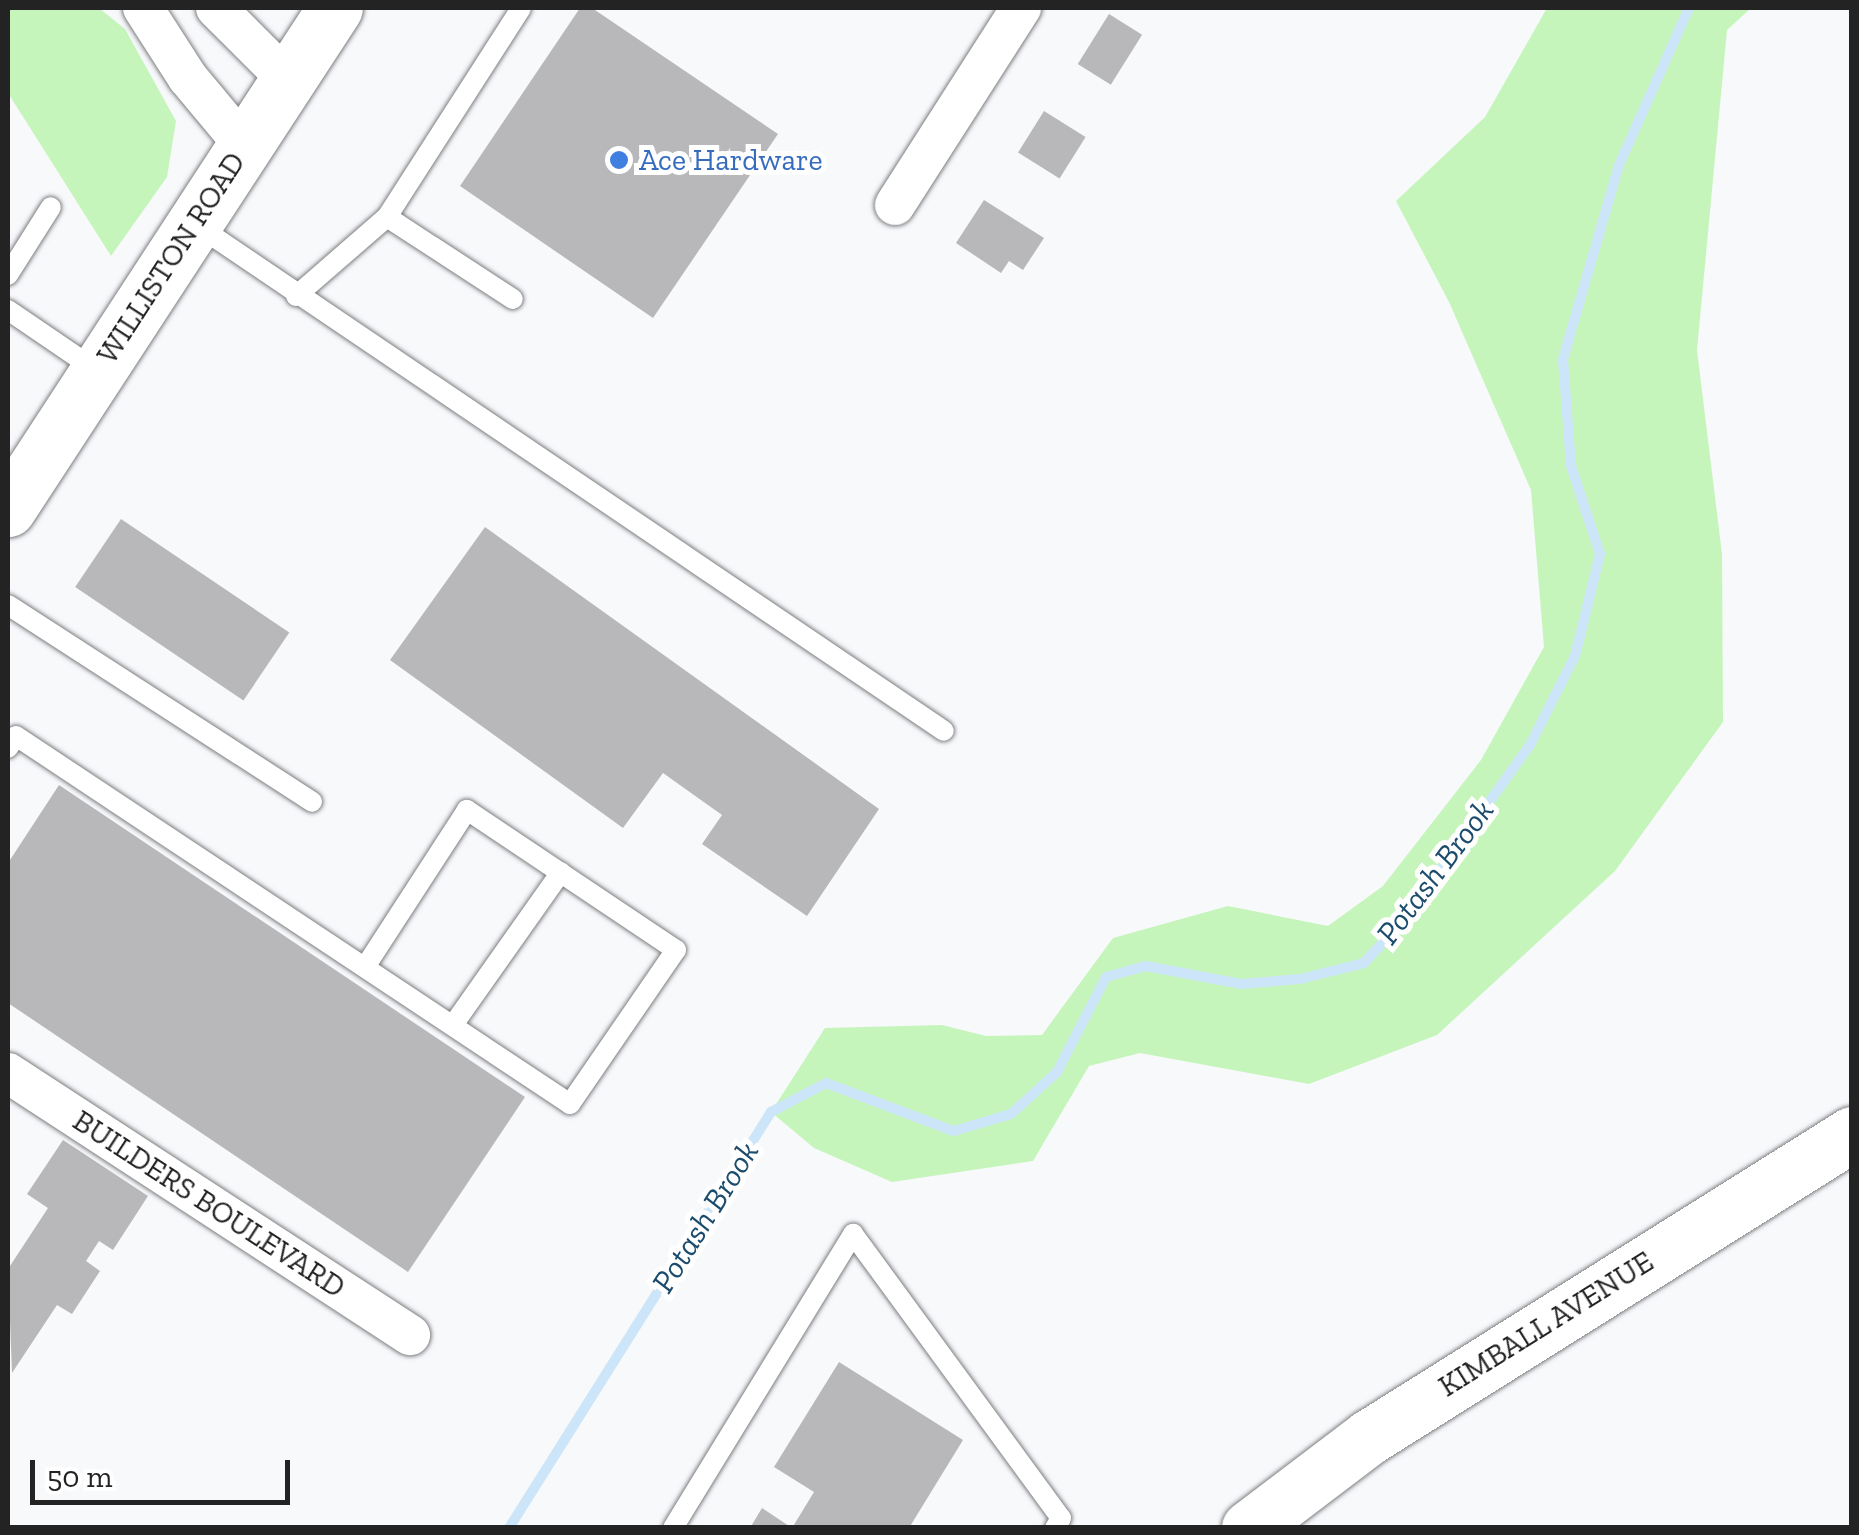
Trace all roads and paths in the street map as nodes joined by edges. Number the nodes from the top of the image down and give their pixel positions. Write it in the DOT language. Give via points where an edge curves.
graph roads {
  1 [pos="144,8"];
  2 [pos="216,8"];
  3 [pos="336,8"];
  4 [pos="522,8"];
  5 [pos="1021,8"];
  6 [pos="288,80"];
  7 [pos="244,145"];
  8 [pos="896,204"];
  9 [pos="50,207"];
  10 [pos="387,217"];
  11 [pos="194,222"];
  12 [pos="8,275"];
  13 [pos="296,296"];
  14 [pos="513,300"];
  15 [pos="8,310"];
  16 [pos="97,371"];
  17 [pos="9,503"];
  18 [pos="8,605"];
  19 [pos="944,731"];
  20 [pos="8,748"];
  21 [pos="312,802"];
  22 [pos="561,872"];
  23 [pos="364,967"];
  24 [pos="453,1025"];
  25 [pos="8,1074"];
  26 [pos="1852,1134"];
  27 [pos="410,1335"];
  28 [pos="673,1528"];
  29 [pos="1055,1528"];
  30 [pos="1249,1528"];
  1 -- 7 [label="street" via="188,78"];
  2 -- 6 [label="street"];
  3 -- 6 [label="main road, WILLISTON ROAD"];
  4 -- 10 [label="lane"];
  5 -- 8 [label="street"];
  6 -- 7 [label="main road, WILLISTON ROAD"];
  7 -- 11 [label="main road, WILLISTON ROAD"];
  9 -- 12 [label="lane"];
  10 -- 13 [label="lane"];
  10 -- 14 [label="lane"];
  11 -- 13 [label="lane"];
  11 -- 16 [label="main road, WILLISTON ROAD"];
  13 -- 19 [label="lane"];
  15 -- 16 [label="lane"];
  16 -- 17 [label="main road, WILLISTON ROAD"];
  18 -- 21 [label="lane"];
  20 -- 23 [label="lane" via="16,736"];
  22 -- 23 [label="lane" via="467,810"];
  22 -- 24 [label="lane"];
  22 -- 24 [label="lane" via="676,950 570,1104"];
  23 -- 24 [label="lane"];
  25 -- 27 [label="street, BUILDERS BOULEVARD"];
  26 -- 30 [label="main road, KIMBALL AVENUE" via="1384,1427"];
  28 -- 29 [label="lane" via="853,1234 1061,1518"];
}
